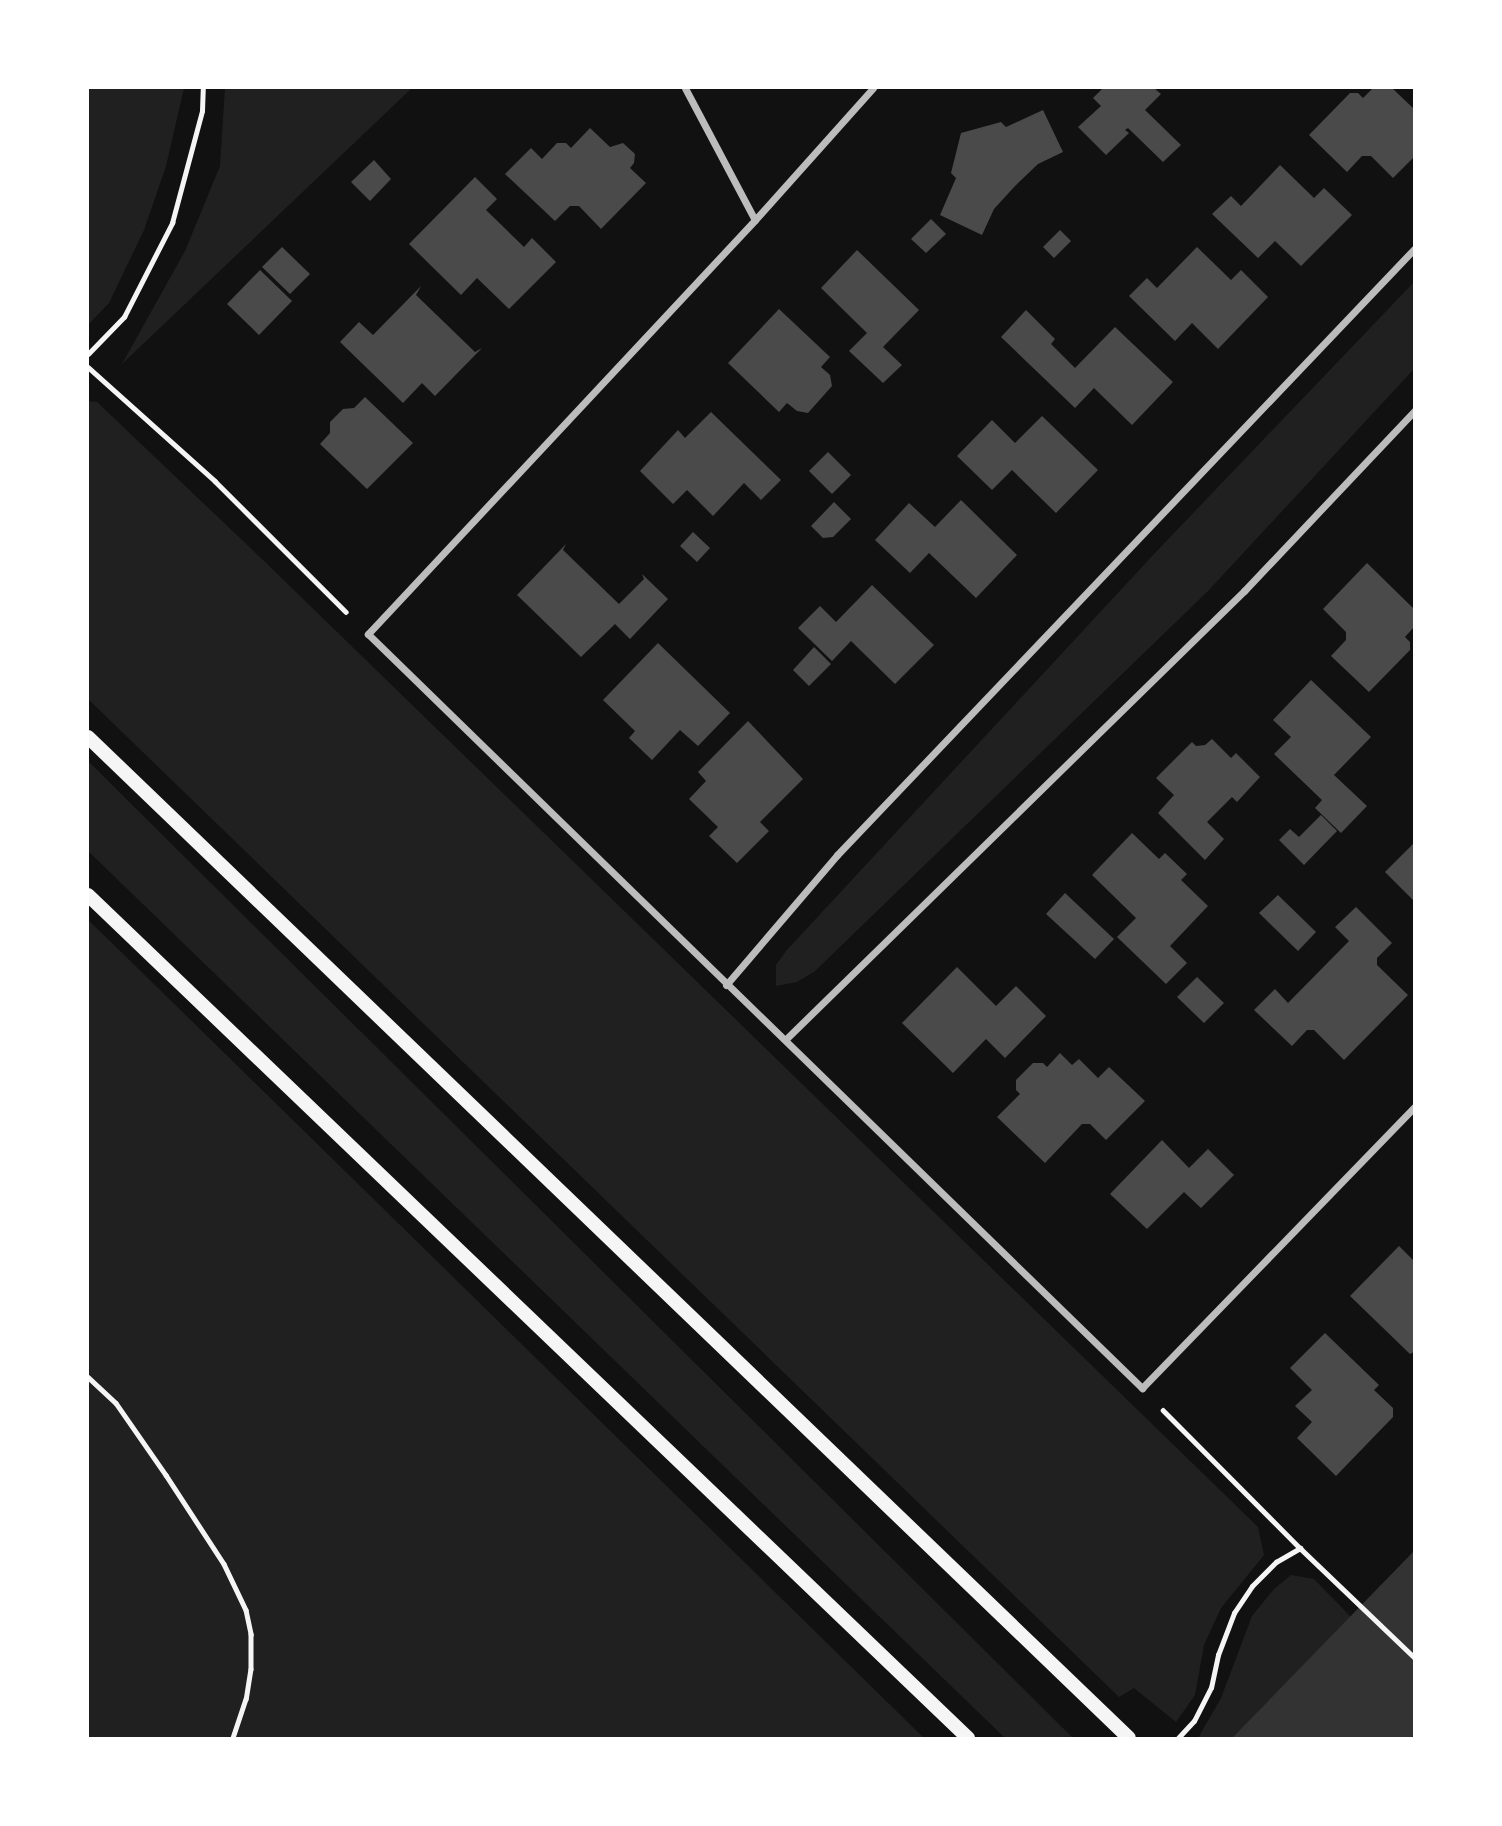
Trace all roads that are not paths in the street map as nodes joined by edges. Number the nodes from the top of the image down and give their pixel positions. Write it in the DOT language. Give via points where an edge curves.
graph roads {
  1 [pos="685,88"];
  2 [pos="873,88"];
  3 [pos="755,220"];
  4 [pos="1415,249"];
  5 [pos="1415,411"];
  6 [pos="88,737"];
  7 [pos="88,895"];
  8 [pos="726,985"];
  9 [pos="786,1039"];
  10 [pos="1415,1107"];
  11 [pos="968,1738"];
  12 [pos="1129,1738"];
  1 -- 3 [label="street"];
  2 -- 3 [label="street"];
  3 -- 8 [label="street" via="368,634"];
  4 -- 8 [label="street" via="837,855"];
  5 -- 9 [label="street" via="1244,591"];
  6 -- 12 [label="main road"];
  7 -- 11 [label="main road"];
  8 -- 9 [label="street"];
  9 -- 10 [label="street" via="1142,1388"];
}
